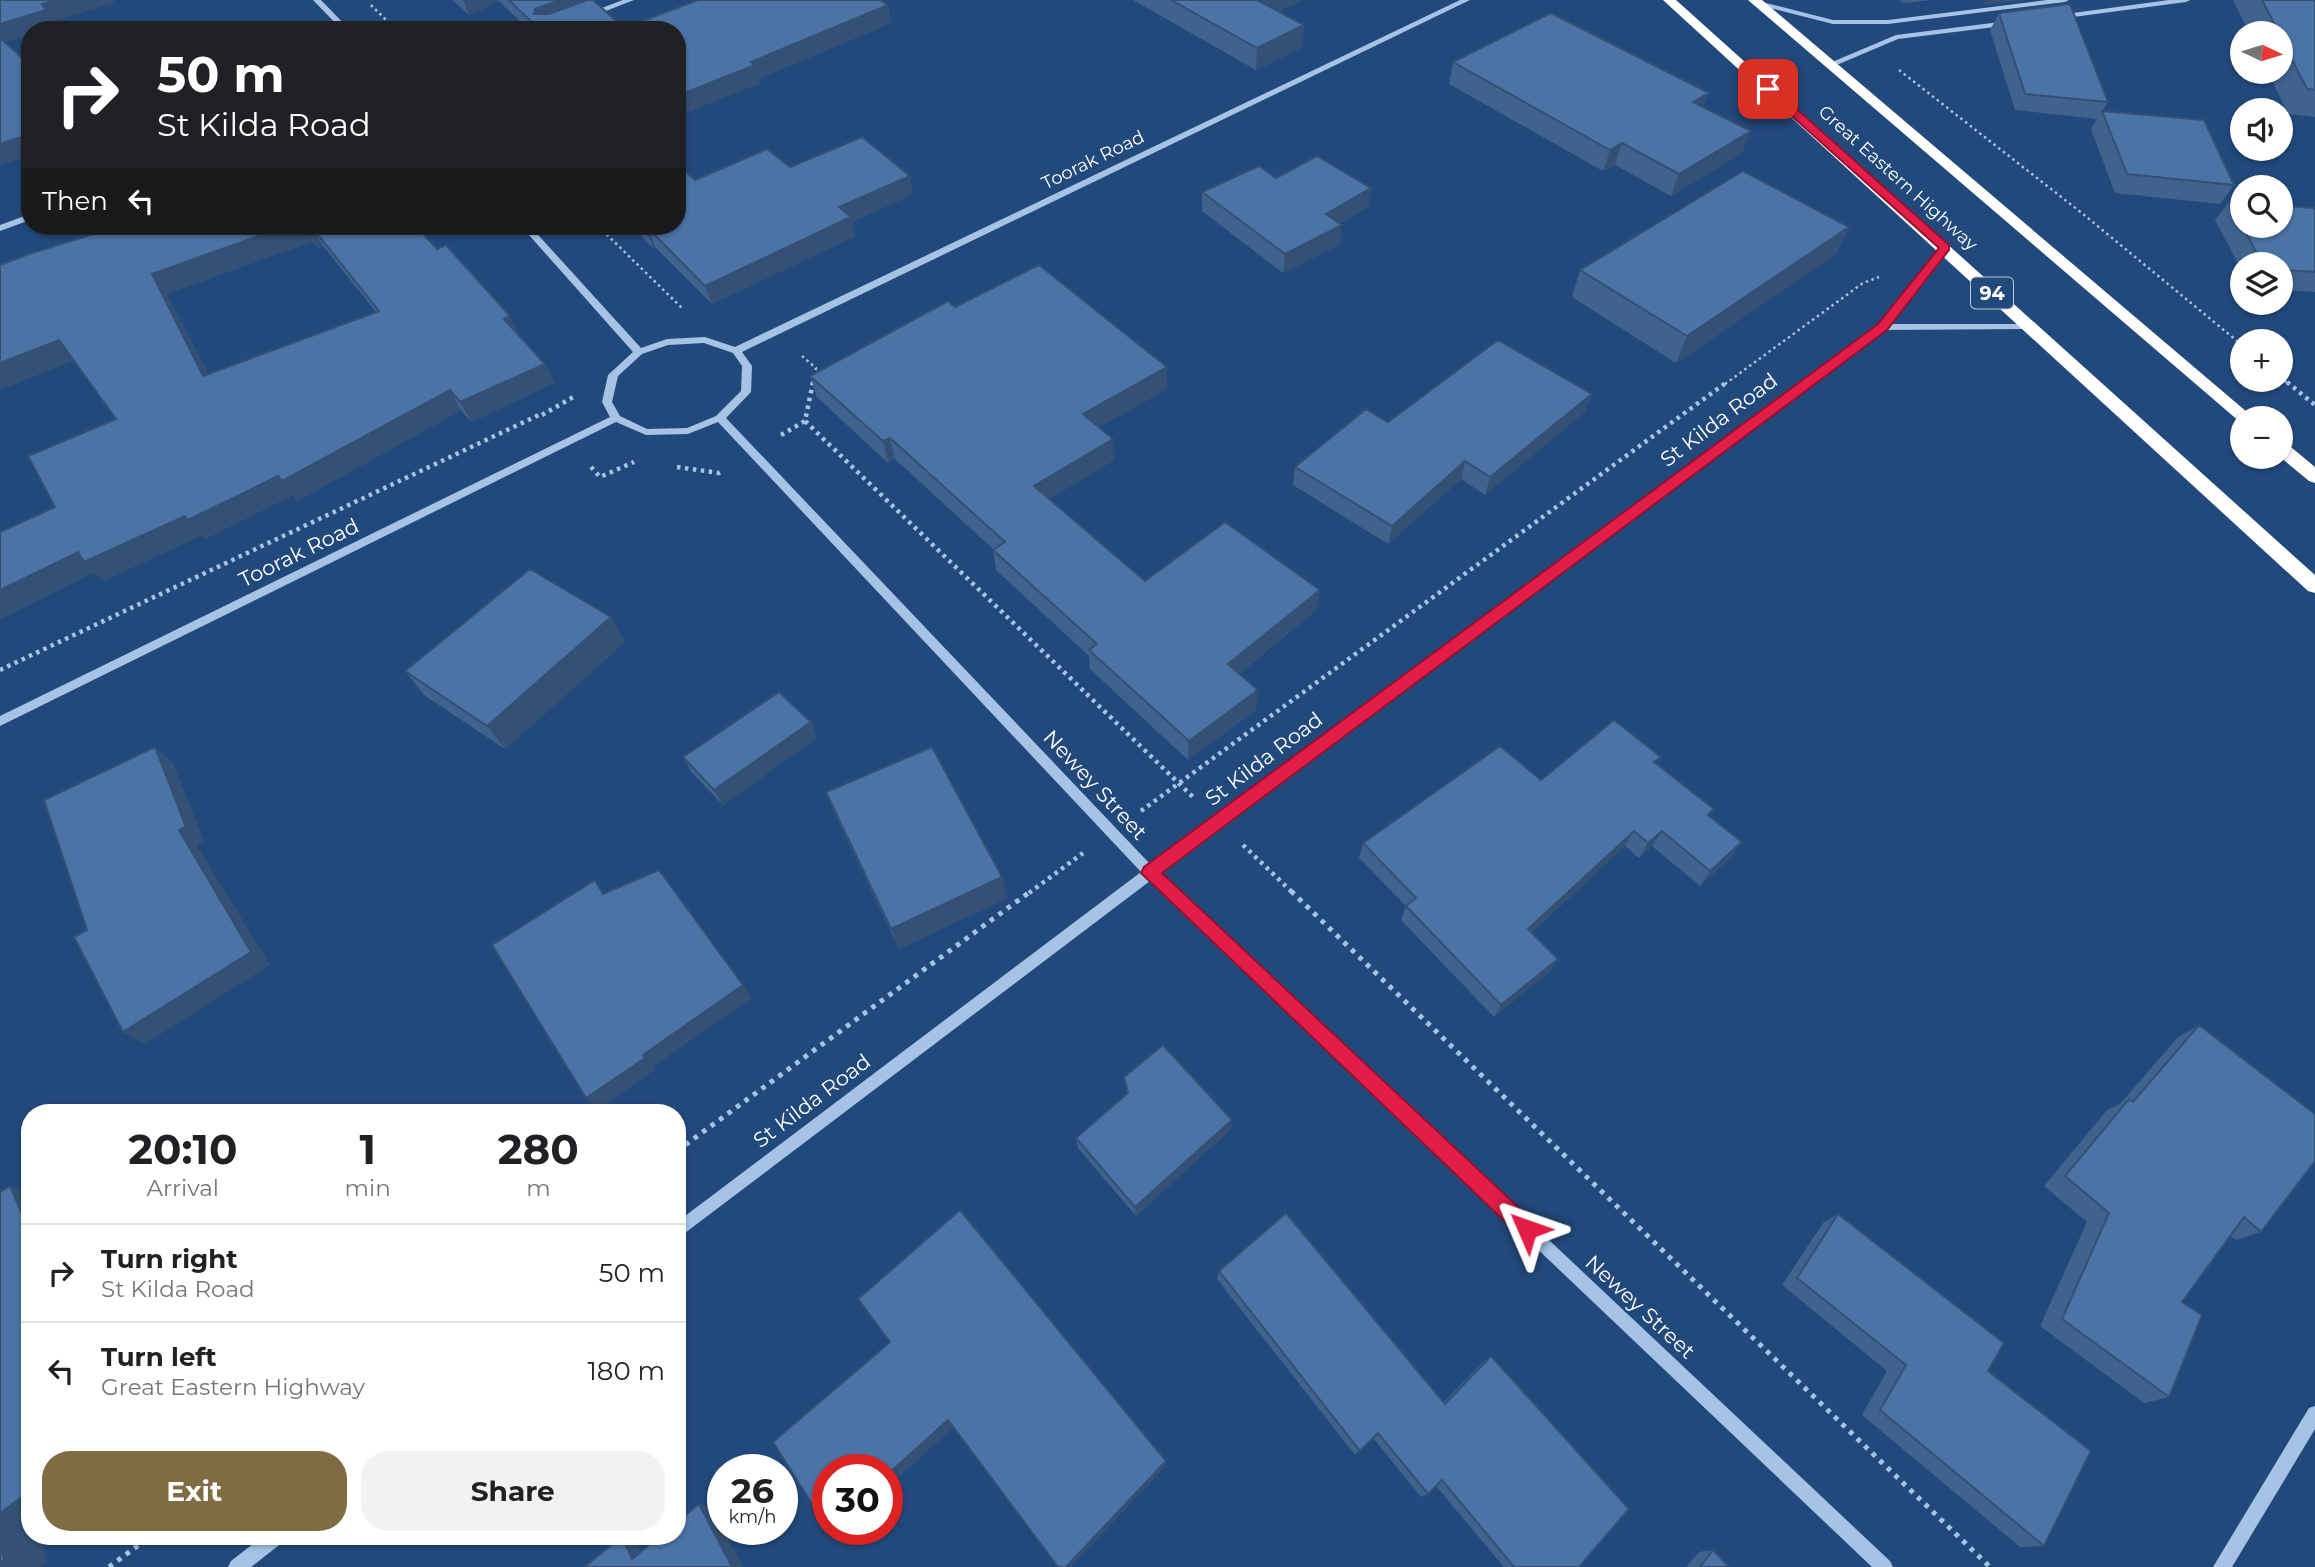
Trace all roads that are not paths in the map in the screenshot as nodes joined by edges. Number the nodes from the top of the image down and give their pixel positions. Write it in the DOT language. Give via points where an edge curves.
graph roads {
  1 [pos="317,0"];
  2 [pos="630,0"];
  3 [pos="1466,0"];
  4 [pos="1669,0"];
  5 [pos="2065,0"];
  6 [pos="2186,0"];
  7 [pos="1756,1"];
  8 [pos="583,17"];
  9 [pos="2048,18"];
  10 [pos="337,21"];
  11 [pos="2020,21"];
  12 [pos="1829,65"];
  13 [pos="21,220"];
  14 [pos="0,228"];
  15 [pos="533,235"];
  16 [pos="1945,248"];
  17 [pos="2026,326"];
  18 [pos="1883,327"];
  19 [pos="736,351"];
  20 [pos="639,352"];
  21 [pos="2232,406"];
  22 [pos="616,418"];
  23 [pos="720,418"];
  24 [pos="2293,458"];
  25 [pos="2315,477"];
  26 [pos="2315,586"];
  27 [pos="0,722"];
  28 [pos="1150,873"];
  29 [pos="686,1225"];
  30 [pos="2315,1414"];
  31 [pos="265,1545"];
  32 [pos="237,1567"];
  33 [pos="1884,1567"];
  34 [pos="2222,1567"];
  1 -- 10 [label="street"];
  2 -- 8 [label="street"];
  3 -- 19 [label="street, Toorak Road"];
  4 -- 16 [label="highway, Great Eastern Highway / 94"];
  5 -- 7 [label="street" via="1888,22 1833,22"];
  6 -- 9 [label="street"];
  7 -- 12 [label="highway, Great Eastern Highway"];
  11 -- 12 [label="street" via="1896,37"];
  12 -- 21 [label="highway, Great Eastern Highway"];
  13 -- 14 [label="street"];
  15 -- 20 [label="street"];
  16 -- 17 [label="highway, Great Eastern Highway / 94"];
  16 -- 18 [label="street, St Kilda Road"];
  17 -- 18 [label="street"];
  17 -- 26 [label="highway, Great Eastern Highway / 94"];
  18 -- 28 [label="street, St Kilda Road"];
  19 -- 20 [label="street" via="705,340 667,342"];
  19 -- 23 [label="street" via="747,366 746,393"];
  20 -- 22 [label="street" via="613,375 607,402"];
  22 -- 23 [label="street" via="646,432 688,430"];
  22 -- 27 [label="street, Toorak Road"];
  23 -- 28 [label="street, Newey Street"];
  24 -- 25 [label="highway"];
  28 -- 29 [label="street, St Kilda Road"];
  28 -- 33 [label="street, Newey Street"];
  30 -- 34 [label="street"];
  31 -- 32 [label="street"];
}
